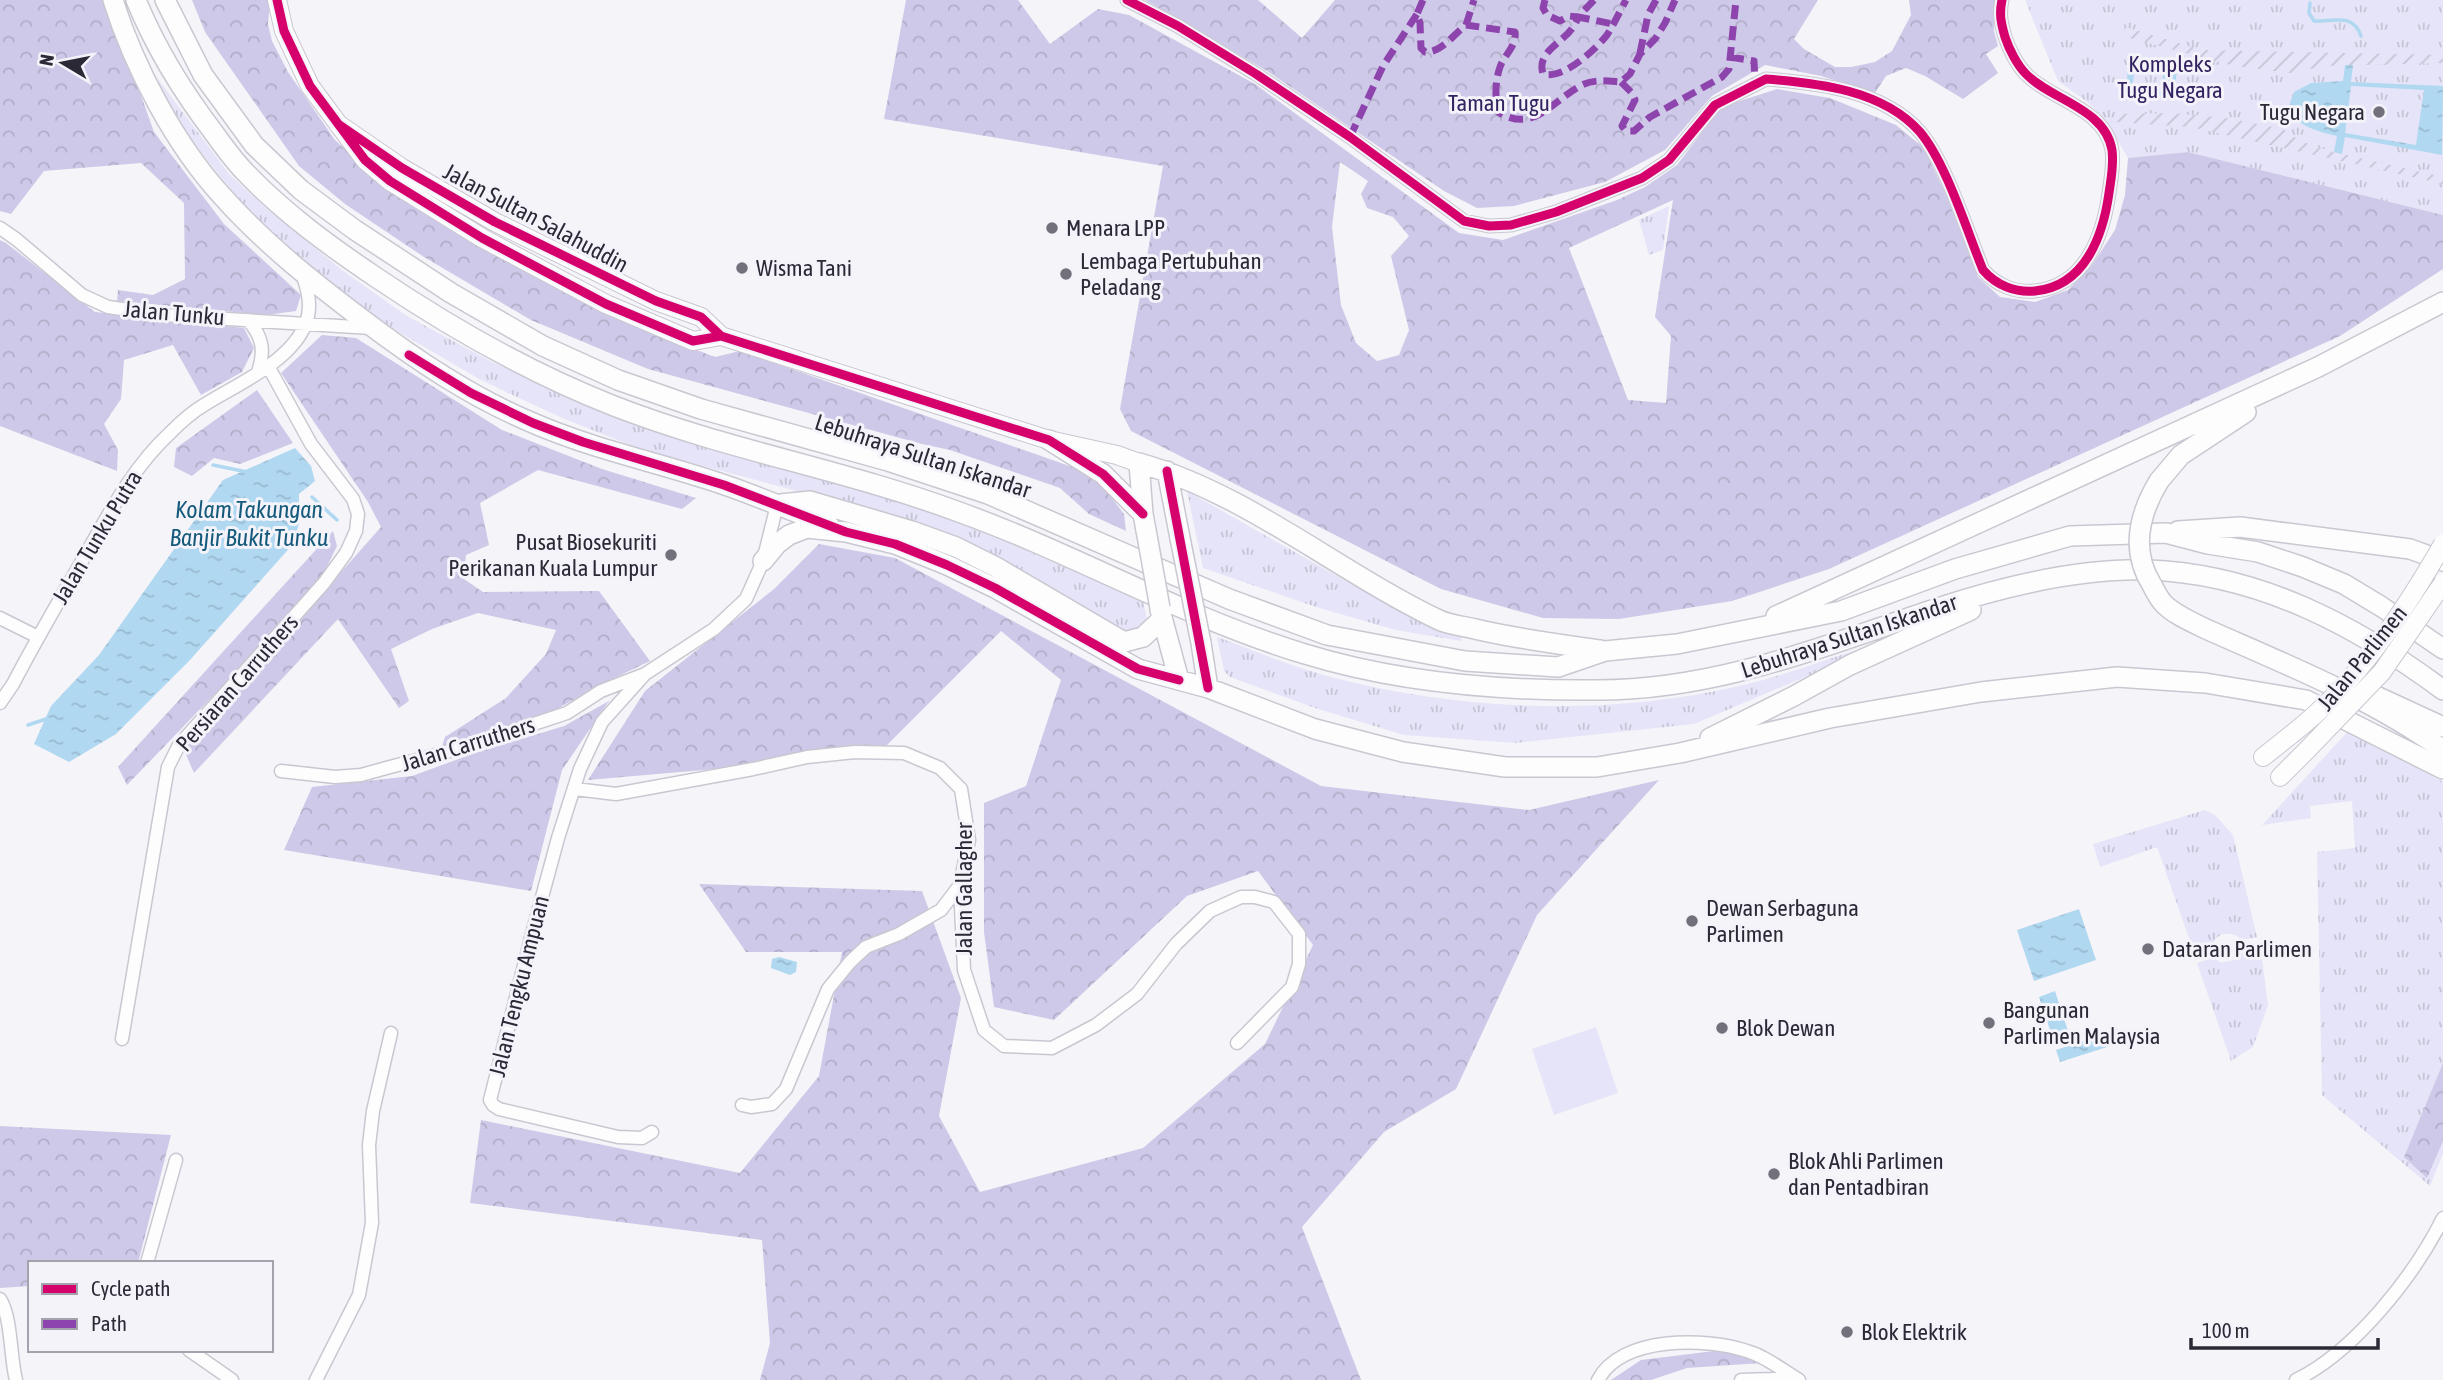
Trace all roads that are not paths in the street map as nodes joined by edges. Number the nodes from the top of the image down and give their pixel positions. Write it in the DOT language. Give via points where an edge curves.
graph roads {
  1 [pos="113,0"];
  2 [pos="136,0"];
  3 [pos="165,0"];
  4 [pos="277,0"];
  5 [pos="1127,0"];
  6 [pos="2002,0"];
  7 [pos="338,124"];
  8 [pos="0,228"];
  9 [pos="303,274"];
  10 [pos="2443,302"];
  11 [pos="248,320"];
  12 [pos="306,324"];
  13 [pos="374,328"];
  14 [pos="721,336"];
  15 [pos="2318,367"];
  16 [pos="263,369"];
  17 [pos="1049,440"];
  18 [pos="1139,463"];
  19 [pos="1167,471"];
  20 [pos="777,505"];
  21 [pos="1144,522"];
  22 [pos="846,532"];
  23 [pos="2166,533"];
  24 [pos="2443,544"];
  25 [pos="763,561"];
  26 [pos="2443,561"];
  27 [pos="2110,572"];
  28 [pos="2443,583"];
  29 [pos="1161,614"];
  30 [pos="0,618"];
  31 [pos="1753,627"];
  32 [pos="38,637"];
  33 [pos="2443,649"];
  34 [pos="1605,651"];
  35 [pos="2294,667"];
  36 [pos="645,674"];
  37 [pos="1179,680"];
  38 [pos="1208,688"];
  39 [pos="2443,690"];
  40 [pos="0,703"];
  41 [pos="2443,727"];
  42 [pos="2286,739"];
  43 [pos="2443,750"];
  44 [pos="1680,752"];
  45 [pos="2302,756"];
  46 [pos="2263,757"];
  47 [pos="2443,769"];
  48 [pos="281,771"];
  49 [pos="2280,777"];
  50 [pos="575,789"];
  51 [pos="960,885"];
  52 [pos="391,1033"];
  53 [pos="122,1040"];
  54 [pos="1237,1043"];
  55 [pos="742,1105"];
  56 [pos="652,1132"];
  57 [pos="176,1160"];
  58 [pos="2443,1218"];
  59 [pos="148,1261"];
  60 [pos="0,1299"];
  61 [pos="192,1352"];
  62 [pos="1795,1378"];
  63 [pos="16,1380"];
  64 [pos="232,1380"];
  65 [pos="316,1380"];
  66 [pos="1598,1380"];
  67 [pos="1741,1380"];
  68 [pos="2296,1380"];
  1 -- 9 [label="main road" via="140,71 171,128 222,197"];
  2 -- 27 [label="main road, Lebuhraya Sultan Iskandar" via="180,89 244,172 337,251 449,326 614,406 733,446 953,509 1209,620 1302,653 1356,668 1447,683 1602,690 1654,687 1784,661 1937,608 2020,585"];
  3 -- 34 [label="main road, Lebuhraya Sultan Iskandar" via="203,75 254,145 301,190 451,293 555,352 701,409 988,494 1229,599 1327,635 1465,661 1558,667"];
  4 -- 7 [label="street, Jalan Sultan Salahuddin" via="284,31 310,86"];
  5 -- 6 [label="street" via="1256,74 1350,136 1464,222 1489,226 1511,225 1556,212 1642,178 1670,160 1715,105 1755,83 1766,79 1836,87 1903,117 1920,133 1991,280 2025,292 2047,290 2077,272 2100,238 2113,166 2111,148 2092,117 2025,74 2008,46 2000,18"];
  7 -- 14 [label="street, Jalan Sultan Salahuddin" via="495,222 656,301 701,317"];
  7 -- 14 [label="street, Jalan Sultan Salahuddin" via="365,160 390,181 482,237 648,324 693,341"];
  8 -- 11 [label="street, Jalan Tunku" via="95,302 134,312"];
  9 -- 12 [label="street" via="309,301"];
  9 -- 13 [label="main road"];
  10 -- 15 [label="main road"];
  11 -- 12 [label="street, Jalan Tunku"];
  11 -- 16 [label="street" via="262,345"];
  12 -- 13 [label="street, Jalan Tunku"];
  12 -- 16 [label="street, Jalan Tunku Putra"];
  13 -- 20 [label="main road" via="471,393 533,423"];
  14 -- 17 [label="street, Jalan Sultan Salahuddin"];
  15 -- 31 [label="main road"];
  15 -- 35 [label="main road, bridge" via="2181,455 2158,481 2141,518 2138,538 2147,577 2163,603 2185,619"];
  16 -- 32 [label="street, Jalan Tunku Putra" via="200,407 155,447 129,478"];
  16 -- 53 [label="street, Persiaran Carruthers" via="353,499 358,514 356,531 324,583 179,745 168,767"];
  17 -- 18 [label="street, Jalan Sultan Salahuddin"];
  17 -- 21 [label="main road" via="1103,474"];
  18 -- 19 [label="main road"];
  18 -- 21 [label="main road"];
  19 -- 34 [label="main road" via="1229,499 1442,621 1517,639"];
  19 -- 38 [label="main road, bridge"];
  20 -- 22 [label="main road"];
  20 -- 25 [label="street, Jalan Carruthers"];
  20 -- 29 [label="main road" via="810,501 956,547 1124,642 1143,637"];
  21 -- 29 [label="main road, bridge"];
  22 -- 25 [label="main road" via="807,528 777,544"];
  22 -- 37 [label="main road" via="895,544 947,565 995,587 1138,669"];
  23 -- 26 [label="main road" via="2240,527 2410,549"];
  23 -- 31 [label="main road, Lebuhraya Sultan Iskandar" via="2070,536 1955,569 1841,611"];
  23 -- 33 [label="main road, Lebuhraya Sultan Iskandar" via="2258,552 2314,571 2344,584"];
  24 -- 42 [label="street, Jalan Parlimen, bridge" via="2371,654 2314,716"];
  25 -- 36 [label="street, Jalan Carruthers" via="746,599 732,613"];
  27 -- 39 [label="main road, Lebuhraya Sultan Iskandar" via="2156,570 2257,589 2347,626"];
  27 -- 44 [label="main road" via="1964,612"];
  28 -- 45 [label="street, Jalan Parlimen, bridge" via="2382,672"];
  29 -- 37 [label="main road"];
  30 -- 32 [label="street"];
  31 -- 34 [label="main road, Lebuhraya Sultan Iskandar" via="1678,644"];
  32 -- 40 [label="street, Jalan Tunku Putra"];
  35 -- 41 [label="main road" via="2353,686"];
  35 -- 43 [label="main road" via="2360,699"];
  36 -- 48 [label="street, Jalan Carruthers" via="601,691 567,713 361,775"];
  36 -- 50 [label="street, Jalan Carruthers" via="602,722"];
  37 -- 38 [label="main road"];
  38 -- 44 [label="main road" via="1315,729 1403,752 1505,767 1597,767"];
  42 -- 45 [label="street"];
  42 -- 46 [label="street, Jalan Parlimen"];
  44 -- 47 [label="main road" via="1830,718 1981,692 2117,677 2205,683 2306,699"];
  45 -- 49 [label="street, Jalan Parlimen"];
  50 -- 51 [label="street, Jalan Gallagher" via="616,794 807,757 904,753 940,768 961,789 969,840"];
  50 -- 56 [label="street, Jalan Tengku Ampuan" via="531,934 491,1100 499,1110 618,1137 642,1138"];
  51 -- 54 [label="street, Jalan Gallagher" via="964,970 984,1030 1004,1046 1052,1048 1096,1025 1137,994 1176,944 1210,911 1241,897 1274,902 1299,934 1299,964 1292,986"];
  51 -- 55 [label="street" via="941,910 866,947 850,962 828,989 786,1089 772,1104"];
  52 -- 65 [label="street" via="373,1111 369,1145 372,1223 359,1294"];
  57 -- 59 [label="street"];
  58 -- 68 [label="street" via="2407,1278 2352,1340 2319,1369"];
  60 -- 63 [label="street"];
  61 -- 64 [label="street"];
  62 -- 66 [label="street" via="1773,1362 1727,1345 1685,1343 1646,1347 1618,1357"];
  62 -- 67 [label="street"];
}
